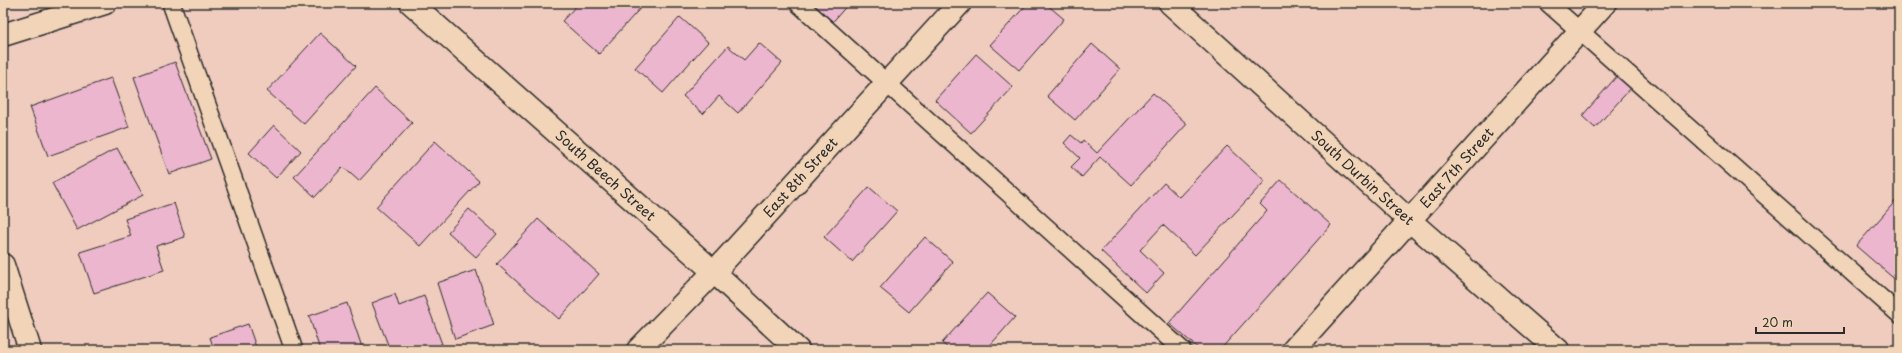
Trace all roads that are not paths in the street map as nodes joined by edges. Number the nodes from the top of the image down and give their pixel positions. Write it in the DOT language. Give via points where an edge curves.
graph roads {
  1 [pos="105,3"];
  2 [pos="171,3"];
  3 [pos="411,3"];
  4 [pos="798,3"];
  5 [pos="960,3"];
  6 [pos="1170,3"];
  7 [pos="1548,3"];
  8 [pos="1605,3"];
  9 [pos="1578,31"];
  10 [pos="3,35"];
  11 [pos="886,83"];
  12 [pos="1408,219"];
  13 [pos="3,265"];
  14 [pos="714,272"];
  15 [pos="1899,314"];
  16 [pos="30,350"];
  17 [pos="294,350"];
  18 [pos="638,350"];
  19 [pos="798,350"];
  20 [pos="1182,350"];
  21 [pos="1293,350"];
  22 [pos="1558,350"];
  1 -- 10 [label="street"];
  2 -- 17 [label="lane"];
  3 -- 14 [label="street, South Beech Street"];
  4 -- 11 [label="lane"];
  5 -- 11 [label="street, East 8th Street"];
  6 -- 12 [label="street, South Durbin Street"];
  7 -- 9 [label="lane"];
  8 -- 9 [label="street, East 7th Street"];
  9 -- 12 [label="street, East 7th Street"];
  9 -- 15 [label="lane"];
  11 -- 14 [label="street, East 8th Street"];
  11 -- 20 [label="lane"];
  12 -- 21 [label="street, East 7th Street"];
  12 -- 22 [label="street, South Durbin Street"];
  13 -- 16 [label="street"];
  14 -- 18 [label="street, East 8th Street"];
  14 -- 19 [label="street, South Beech Street"];
}
